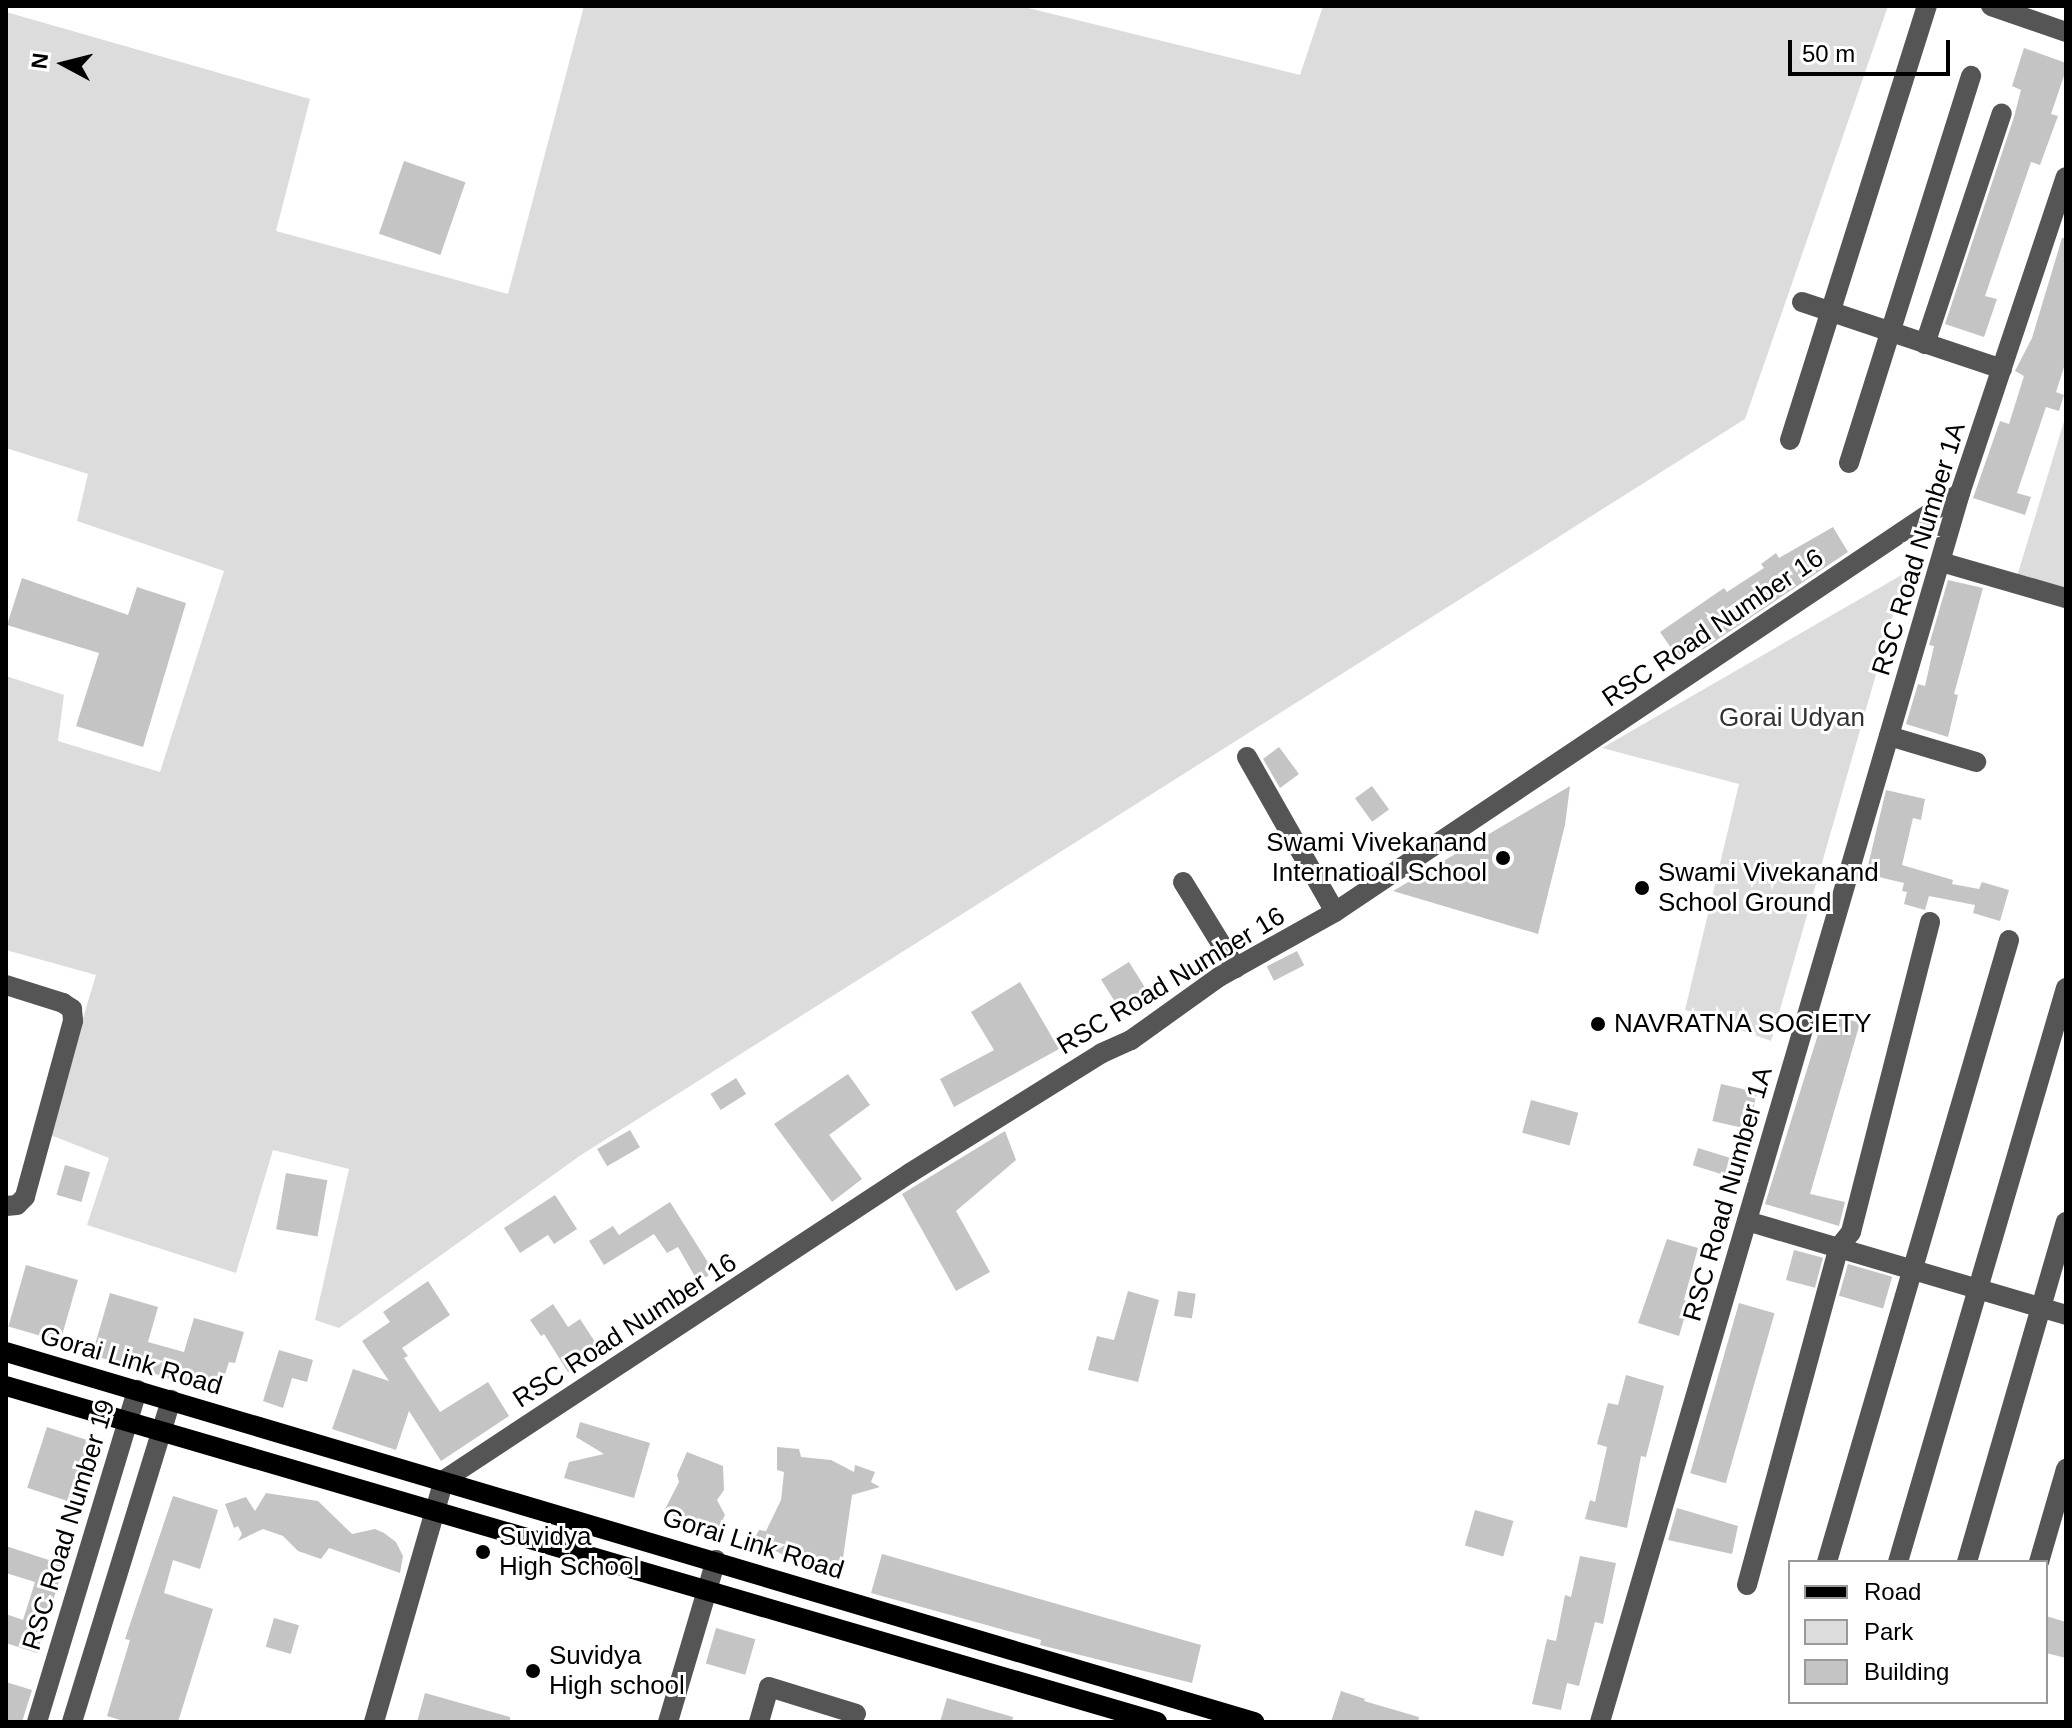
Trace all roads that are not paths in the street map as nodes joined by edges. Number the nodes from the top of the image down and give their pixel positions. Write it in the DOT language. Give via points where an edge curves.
graph roads {
  1 [pos="1927,6"];
  2 [pos="2000,7"];
  3 [pos="2066,32"];
  4 [pos="1971,76"];
  5 [pos="2002,113"];
  6 [pos="2066,177"];
  7 [pos="1802,302"];
  8 [pos="1833,312"];
  9 [pos="1893,332"];
  10 [pos="1925,344"];
  11 [pos="2002,369"];
  12 [pos="1790,440"];
  13 [pos="1849,463"];
  14 [pos="1960,493"];
  15 [pos="1941,562"];
  16 [pos="2066,598"];
  17 [pos="1889,736"];
  18 [pos="1247,757"];
  19 [pos="1976,762"];
  20 [pos="1183,882"];
  21 [pos="1335,912"];
  22 [pos="1930,922"];
  23 [pos="2009,940"];
  24 [pos="1236,968"];
  25 [pos="6,985"];
  26 [pos="2066,988"];
  27 [pos="6,1206"];
  28 [pos="1747,1221"];
  29 [pos="2066,1222"];
  30 [pos="1839,1247"];
  31 [pos="1912,1270"];
  32 [pos="1978,1289"];
  33 [pos="2041,1308"];
  34 [pos="2066,1315"];
  35 [pos="6,1352"];
  36 [pos="6,1386"];
  37 [pos="137,1390"];
  38 [pos="171,1400"];
  39 [pos="127,1422"];
  40 [pos="160,1432"];
  41 [pos="2066,1469"];
  42 [pos="444,1480"];
  43 [pos="436,1510"];
  44 [pos="716,1560"];
  45 [pos="1828,1560"];
  46 [pos="1899,1560"];
  47 [pos="1968,1560"];
  48 [pos="2040,1560"];
  49 [pos="1747,1585"];
  50 [pos="707,1590"];
  51 [pos="827,1714"];
  52 [pos="856,1714"];
  53 [pos="37,1722"];
  54 [pos="72,1722"];
  55 [pos="374,1722"];
  56 [pos="668,1722"];
  57 [pos="759,1722"];
  58 [pos="1157,1722"];
  59 [pos="1254,1722"];
  60 [pos="1600,1722"];
  1 -- 8 [label="street"];
  2 -- 3 [label="street"];
  4 -- 9 [label="street"];
  5 -- 10 [label="street"];
  6 -- 11 [label="street, RSC Road Number 1A"];
  7 -- 8 [label="street"];
  8 -- 9 [label="street"];
  8 -- 12 [label="street"];
  9 -- 10 [label="street"];
  9 -- 13 [label="street"];
  10 -- 11 [label="street"];
  11 -- 14 [label="street, RSC Road Number 1A"];
  14 -- 15 [label="street, RSC Road Number 1A"];
  14 -- 21 [label="street, RSC Road Number 16"];
  15 -- 16 [label="street"];
  15 -- 17 [label="street, RSC Road Number 1A"];
  17 -- 19 [label="street"];
  17 -- 28 [label="street, RSC Road Number 1A"];
  18 -- 21 [label="street"];
  20 -- 24 [label="street"];
  21 -- 24 [label="street, RSC Road Number 16"];
  22 -- 30 [label="street" via="1851,1232"];
  23 -- 31 [label="street"];
  24 -- 42 [label="street, RSC Road Number 16" via="1131,1040 918,1167"];
  25 -- 27 [label="street" via="63,1003 72,1009 73,1021 25,1197"];
  26 -- 32 [label="street"];
  28 -- 30 [label="street"];
  28 -- 60 [label="street, RSC Road Number 1A"];
  29 -- 33 [label="street"];
  30 -- 31 [label="street"];
  30 -- 49 [label="street"];
  31 -- 32 [label="street"];
  31 -- 45 [label="street"];
  32 -- 33 [label="street"];
  32 -- 46 [label="street"];
  33 -- 34 [label="street"];
  33 -- 47 [label="street"];
  35 -- 37 [label="main road, Gorai Link Road"];
  36 -- 39 [label="main road"];
  37 -- 38 [label="main road, Gorai Link Road"];
  37 -- 39 [label="street, RSC Road Number 19"];
  38 -- 40 [label="street"];
  38 -- 42 [label="main road, Gorai Link Road"];
  39 -- 40 [label="main road"];
  39 -- 53 [label="street, RSC Road Number 19"];
  40 -- 43 [label="main road"];
  40 -- 54 [label="street"];
  41 -- 48 [label="street"];
  42 -- 43 [label="street"];
  42 -- 44 [label="main road, Gorai Link Road"];
  43 -- 50 [label="main road"];
  43 -- 55 [label="street"];
  44 -- 50 [label="street"];
  44 -- 59 [label="main road, Gorai Link Road"];
  50 -- 56 [label="street"];
  50 -- 58 [label="main road"];
  51 -- 52 [label="street"];
  51 -- 57 [label="street" via="769,1687"];
}
